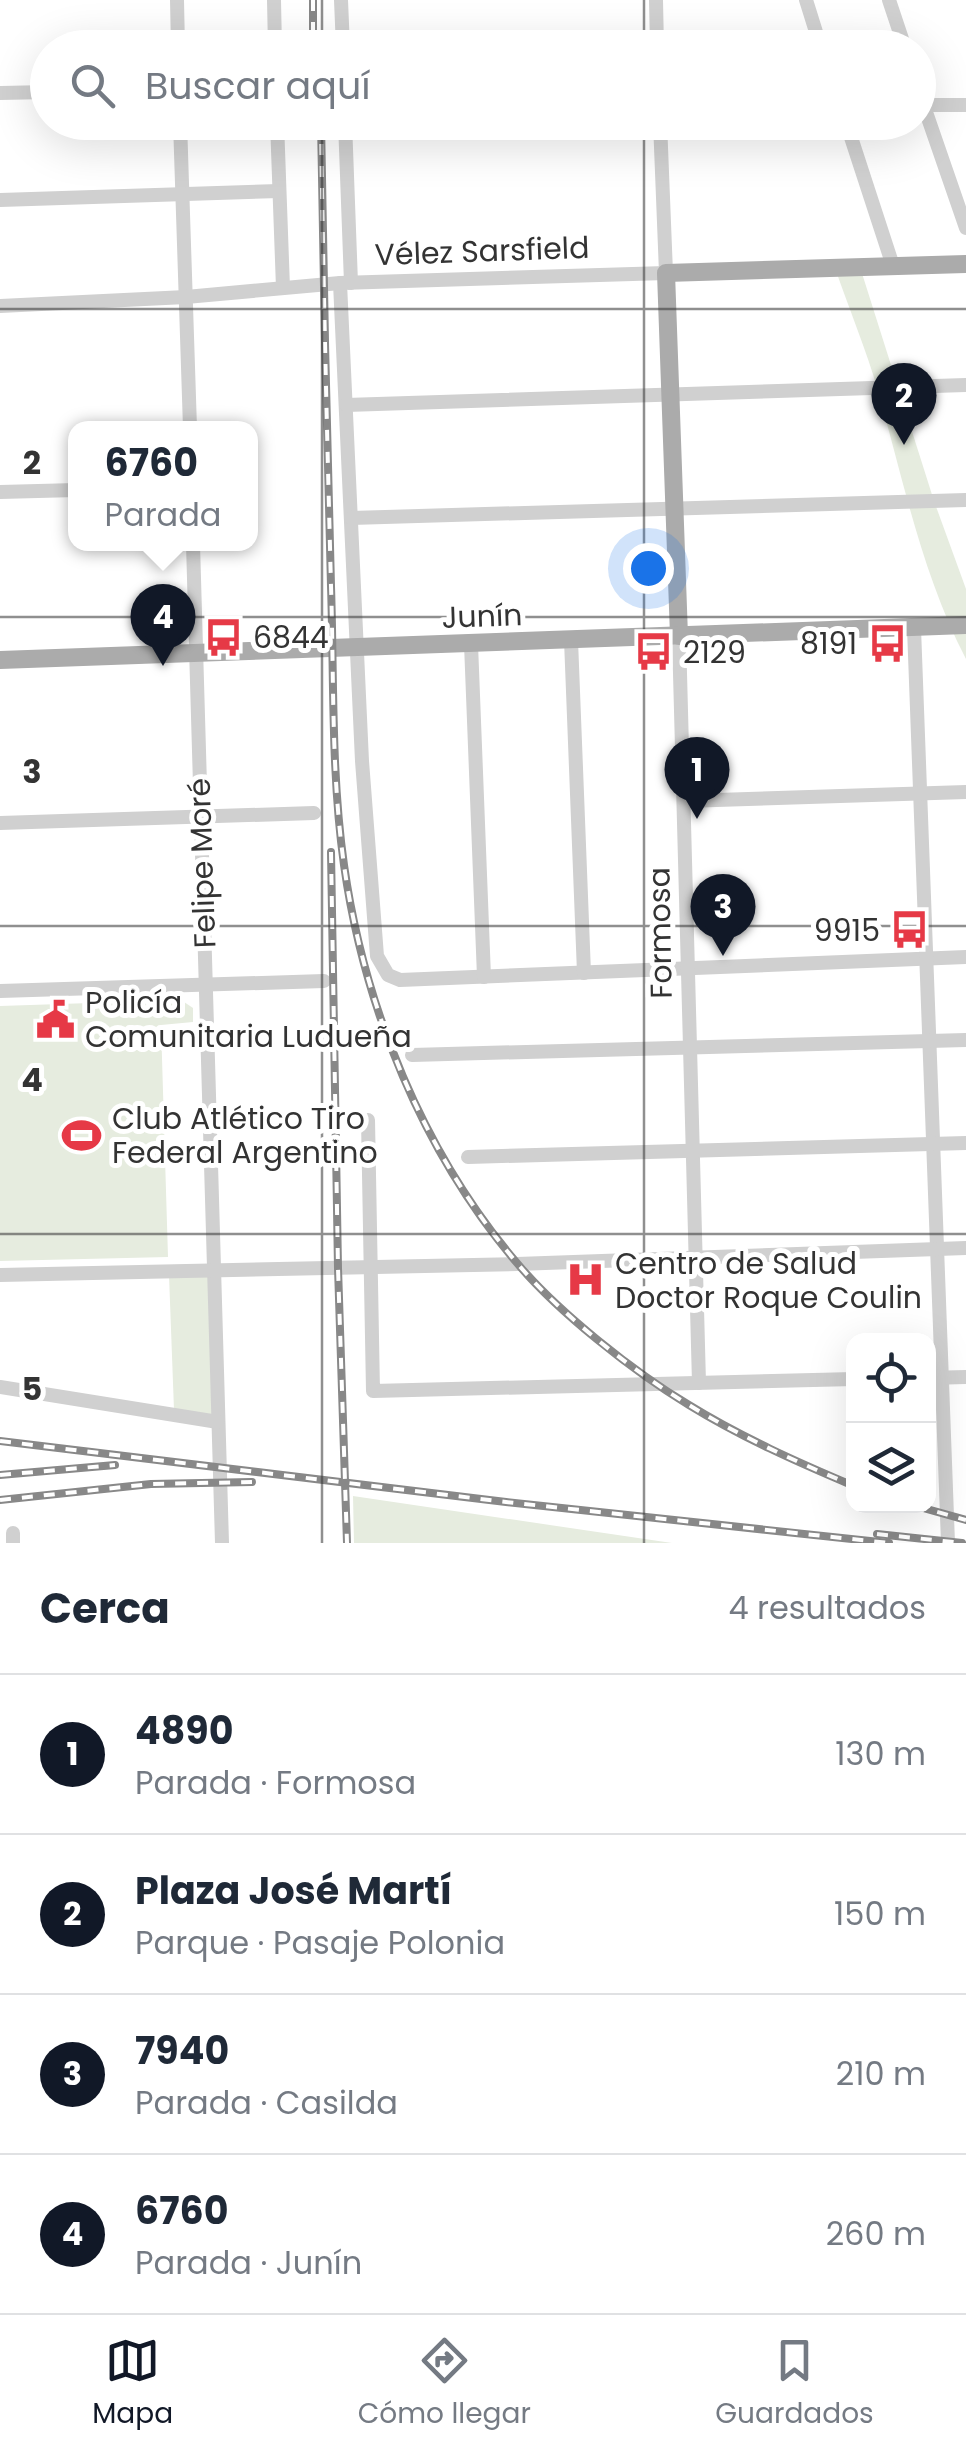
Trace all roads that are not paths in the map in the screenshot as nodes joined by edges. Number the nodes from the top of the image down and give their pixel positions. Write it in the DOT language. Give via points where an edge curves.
graph roads {
  1 [pos="177,0"];
  2 [pos="274,0"];
  3 [pos="342,0"];
  4 [pos="656,0"];
  5 [pos="806,0"];
  6 [pos="889,0"];
  7 [pos="178,30"];
  8 [pos="275,30"];
  9 [pos="343,30"];
  10 [pos="657,30"];
  11 [pos="816,30"];
  12 [pos="899,30"];
  13 [pos="30,92"];
  14 [pos="0,93"];
  15 [pos="966,105"];
  16 [pos="936,106"];
  17 [pos="180,140"];
  18 [pos="278,140"];
  19 [pos="346,140"];
  20 [pos="661,140"];
  21 [pos="852,140"];
  22 [pos="936,140"];
  23 [pos="279,191"];
  24 [pos="182,194"];
  25 [pos="0,200"];
  26 [pos="966,228"];
  27 [pos="966,264"];
  28 [pos="893,266"];
  29 [pos="666,274"];
  30 [pos="345,283"];
  31 [pos="282,288"];
  32 [pos="186,296"];
  33 [pos="0,306"];
  34 [pos="966,385"];
  35 [pos="670,394"];
  36 [pos="346,405"];
  37 [pos="190,421"];
  38 [pos="68,490"];
  39 [pos="0,492"];
  40 [pos="966,500"];
  41 [pos="674,508"];
  42 [pos="351,518"];
  43 [pos="192,551"];
  44 [pos="966,625"];
  45 [pos="914,628"];
  46 [pos="679,636"];
  47 [pos="572,640"];
  48 [pos="471,644"];
  49 [pos="358,648"];
  50 [pos="196,652"];
  51 [pos="0,660"];
  52 [pos="966,792"];
  53 [pos="920,794"];
  54 [pos="685,801"];
  55 [pos="314,812"];
  56 [pos="201,816"];
  57 [pos="0,823"];
  58 [pos="966,957"];
  59 [pos="927,959"];
  60 [pos="688,970"];
  61 [pos="584,974"];
  62 [pos="484,977"];
  63 [pos="324,981"];
  64 [pos="206,984"];
  65 [pos="0,991"];
  66 [pos="966,1040"];
  67 [pos="930,1042"];
  68 [pos="691,1049"];
  69 [pos="412,1055"];
  70 [pos="368,1120"];
  71 [pos="966,1143"];
  72 [pos="934,1144"];
  73 [pos="693,1152"];
  74 [pos="468,1157"];
  75 [pos="966,1248"];
  76 [pos="938,1249"];
  77 [pos="697,1257"];
  78 [pos="370,1267"];
  79 [pos="214,1269"];
  80 [pos="0,1274"];
  81 [pos="966,1376"];
  82 [pos="936,1377"];
  83 [pos="846,1380"];
  84 [pos="699,1383"];
  85 [pos="0,1387"];
  86 [pos="218,1422"];
  87 [pos="966,1491"];
  88 [pos="947,1492"];
  89 [pos="222,1543"];
  90 [pos="948,1543"];
  1 -- 7 [label="street"];
  2 -- 8 [label="street"];
  3 -- 9 [label="street"];
  4 -- 10 [label="street"];
  5 -- 11 [label="street"];
  6 -- 12 [label="street"];
  13 -- 14 [label="street"];
  15 -- 16 [label="street"];
  17 -- 24 [label="street"];
  18 -- 23 [label="street"];
  19 -- 30 [label="street"];
  20 -- 29 [label="street, Formosa"];
  21 -- 28 [label="street"];
  22 -- 26 [label="street"];
  23 -- 24 [label="street"];
  23 -- 31 [label="street"];
  24 -- 25 [label="street"];
  24 -- 32 [label="street"];
  27 -- 28 [label="main road, Vélez Sarsfield"];
  28 -- 29 [label="main road, Vélez Sarsfield"];
  29 -- 30 [label="street, Vélez Sarsfield"];
  29 -- 35 [label="main road, Formosa"];
  30 -- 31 [label="street, Vélez Sarsfield"];
  30 -- 36 [label="street"];
  31 -- 32 [label="street, Vélez Sarsfield"];
  32 -- 33 [label="street, Vélez Sarsfield"];
  32 -- 37 [label="street"];
  34 -- 35 [label="street"];
  35 -- 36 [label="street"];
  35 -- 41 [label="main road, Formosa"];
  36 -- 42 [label="street"];
  38 -- 39 [label="street"];
  40 -- 41 [label="street"];
  41 -- 42 [label="street"];
  41 -- 46 [label="main road, Formosa"];
  42 -- 49 [label="street"];
  43 -- 50 [label="street, Felipe Moré"];
  44 -- 45 [label="main road, Junín"];
  45 -- 46 [label="main road, Junín"];
  45 -- 53 [label="street"];
  46 -- 47 [label="main road, Junín"];
  46 -- 54 [label="street, Formosa"];
  47 -- 48 [label="main road, Junín"];
  47 -- 61 [label="street"];
  48 -- 49 [label="main road, Junín"];
  48 -- 62 [label="street"];
  49 -- 50 [label="main road, Junín"];
  49 -- 62 [label="street" via="377,956 388,975 400,980"];
  50 -- 51 [label="main road, Junín"];
  50 -- 56 [label="street, Felipe Moré"];
  52 -- 53 [label="street"];
  53 -- 54 [label="street"];
  53 -- 59 [label="street"];
  54 -- 60 [label="street, Formosa"];
  55 -- 56 [label="street"];
  56 -- 57 [label="street"];
  56 -- 64 [label="street, Felipe Moré"];
  58 -- 59 [label="street"];
  59 -- 60 [label="street"];
  59 -- 67 [label="street"];
  60 -- 61 [label="street"];
  60 -- 68 [label="street, Formosa"];
  61 -- 62 [label="street"];
  63 -- 64 [label="street"];
  64 -- 65 [label="street"];
  64 -- 79 [label="street, Felipe Moré"];
  66 -- 67 [label="street"];
  67 -- 68 [label="street"];
  67 -- 72 [label="street"];
  68 -- 69 [label="street"];
  68 -- 73 [label="street, Formosa"];
  70 -- 78 [label="street"];
  71 -- 72 [label="street"];
  72 -- 73 [label="street"];
  72 -- 76 [label="street"];
  73 -- 74 [label="street"];
  73 -- 77 [label="street, Formosa"];
  75 -- 76 [label="street"];
  76 -- 77 [label="street"];
  76 -- 82 [label="street"];
  77 -- 78 [label="street"];
  77 -- 84 [label="street, Formosa"];
  78 -- 79 [label="street"];
  78 -- 84 [label="street" via="373,1390"];
  79 -- 80 [label="street"];
  79 -- 86 [label="street, Felipe Moré"];
  81 -- 82 [label="street"];
  82 -- 88 [label="street"];
  83 -- 84 [label="street"];
  85 -- 86 [label="street"];
  86 -- 89 [label="street, Felipe Moré"];
  87 -- 88 [label="street"];
  88 -- 90 [label="street"];
}
